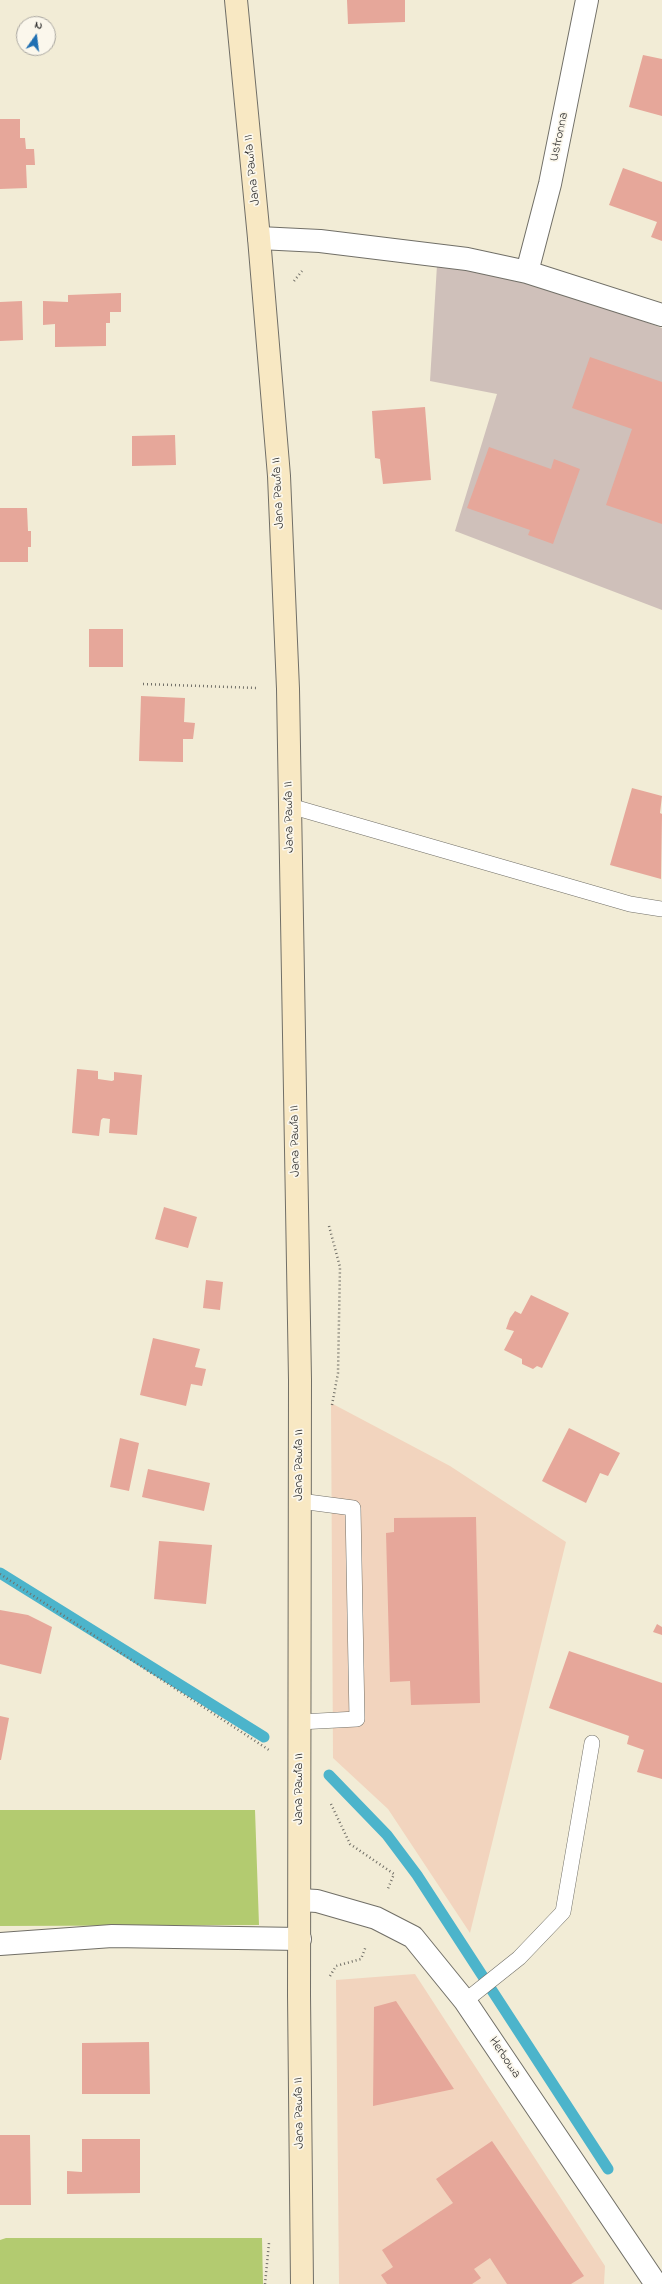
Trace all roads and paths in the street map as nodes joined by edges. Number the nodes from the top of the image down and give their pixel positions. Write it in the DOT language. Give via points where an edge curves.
graph roads {
  1 [pos="236,0"];
  2 [pos="587,0"];
  3 [pos="259,238"];
  4 [pos="526,272"];
  5 [pos="662,315"];
  6 [pos="142,684"];
  7 [pos="288,689"];
  8 [pos="290,806"];
  9 [pos="662,909"];
  10 [pos="328,1221"];
  11 [pos="336,1386"];
  12 [pos="300,1501"];
  13 [pos="0,1574"];
  14 [pos="299,1722"];
  15 [pos="592,1743"];
  16 [pos="271,1752"];
  17 [pos="300,1900"];
  18 [pos="300,1939"];
  19 [pos="0,1944"];
  20 [pos="466,2001"];
  21 [pos="302,2284"];
  22 [pos="656,2284"];
  1 -- 3 [label="street, Jana Pawła II"];
  2 -- 4 [label="street, Ustronna" via="550,184"];
  3 -- 4 [label="street" via="313,240 459,258"];
  3 -- 7 [label="street, Jana Pawła II" via="279,476"];
  4 -- 5 [label="street"];
  6 -- 7 [label="path"];
  7 -- 8 [label="street, Jana Pawła II"];
  8 -- 9 [label="lane" via="630,904"];
  8 -- 12 [label="street, Jana Pawła II"];
  10 -- 11 [label="path" via="340,1267"];
  12 -- 14 [label="street, Jana Pawła II"];
  12 -- 14 [label="lane" via="354,1508 357,1719"];
  13 -- 16 [label="path"];
  14 -- 17 [label="street, Jana Pawła II"];
  15 -- 20 [label="lane" via="563,1912 519,1958"];
  17 -- 18 [label="street, Jana Pawła II"];
  17 -- 20 [label="street, Herbowa" via="317,1901 376,1918 413,1937"];
  18 -- 19 [label="street" via="112,1936"];
  18 -- 21 [label="street, Jana Pawła II"];
  20 -- 22 [label="street, Herbowa"];
}
